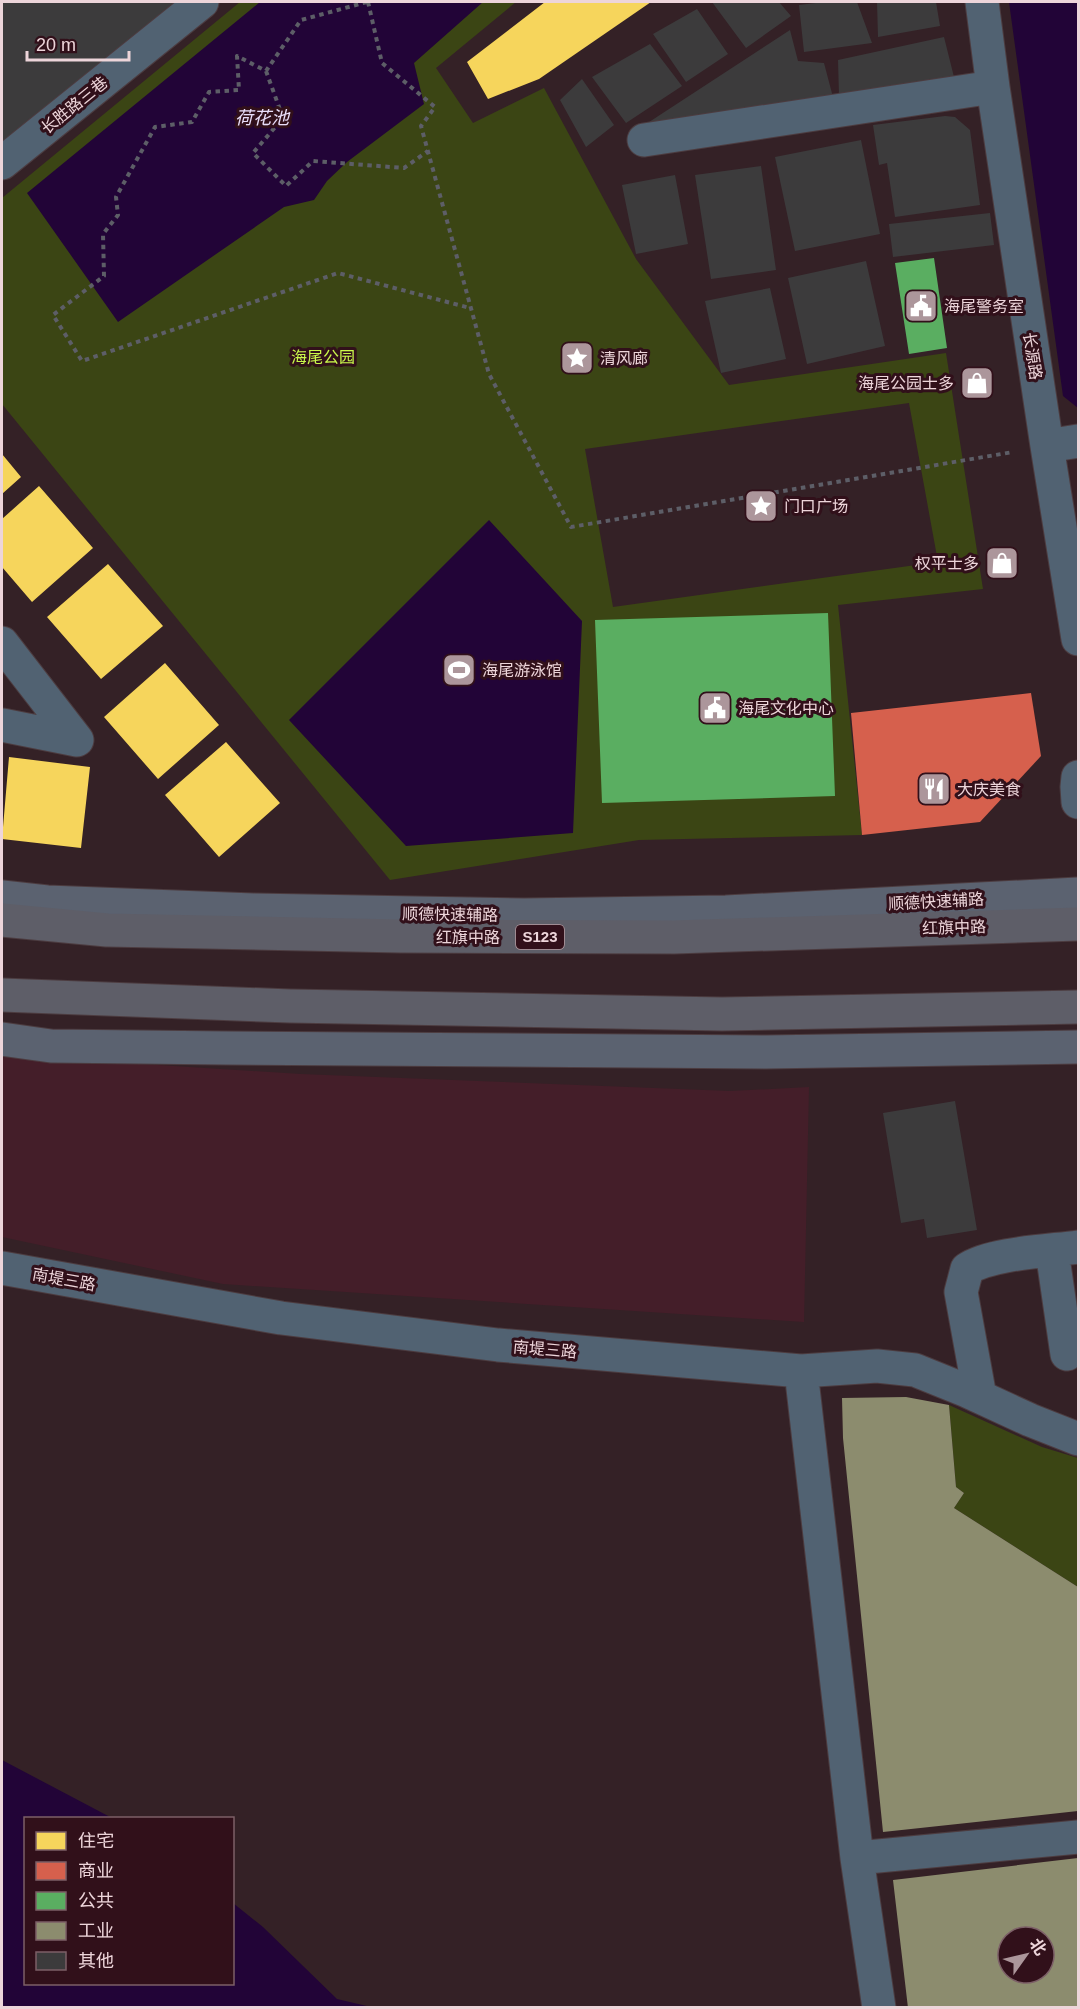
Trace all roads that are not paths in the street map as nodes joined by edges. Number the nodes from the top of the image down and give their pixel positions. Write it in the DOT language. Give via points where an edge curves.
graph roads {
  1 [pos="202,2"];
  2 [pos="982,2"];
  3 [pos="993,87"];
  4 [pos="644,140"];
  5 [pos="2,163"];
  6 [pos="1066,443"];
  7 [pos="1078,639"];
  8 [pos="2,643"];
  9 [pos="2,725"];
  10 [pos="1078,777"];
  11 [pos="1078,802"];
  12 [pos="1078,894"];
  13 [pos="2,897"];
  14 [pos="2,920"];
  15 [pos="1078,924"];
  16 [pos="2,995"];
  17 [pos="1078,1007"];
  18 [pos="2,1039"];
  19 [pos="1078,1047"];
  20 [pos="1065,1249"];
  21 [pos="2,1268"];
  22 [pos="1067,1354"];
  23 [pos="801,1371"];
  24 [pos="980,1397"];
  25 [pos="1078,1439"];
  26 [pos="1078,1837"];
  27 [pos="857,1858"];
  28 [pos="879,2007"];
  1 -- 5 [label="street, 长胜路三巷"];
  2 -- 3 [label="street, 长源路"];
  3 -- 4 [label="street"];
  3 -- 6 [label="street, 长源路"];
  6 -- 7 [label="street, 长源路"];
  8 -- 9 [label="street" via="77,740"];
  10 -- 11 [label="street"];
  12 -- 13 [label="main road, 顺德快速辅路" via="726,912 524,915 254,910"];
  14 -- 15 [label="highway, 红旗中路 / S123" via="107,930 401,936 674,937"];
  16 -- 17 [label="highway" via="290,1006 722,1014"];
  18 -- 19 [label="main road" via="51,1046 226,1048 766,1052"];
  20 -- 22 [label="street"];
  20 -- 24 [label="street" via="998,1258 967,1269 961,1292"];
  21 -- 23 [label="street, 南堤三路" via="281,1318 498,1345"];
  23 -- 24 [label="street, 南堤三路" via="877,1366 915,1370"];
  23 -- 27 [label="street"];
  24 -- 25 [label="street, 南堤三路"];
  26 -- 27 [label="street"];
  27 -- 28 [label="street"];
}
